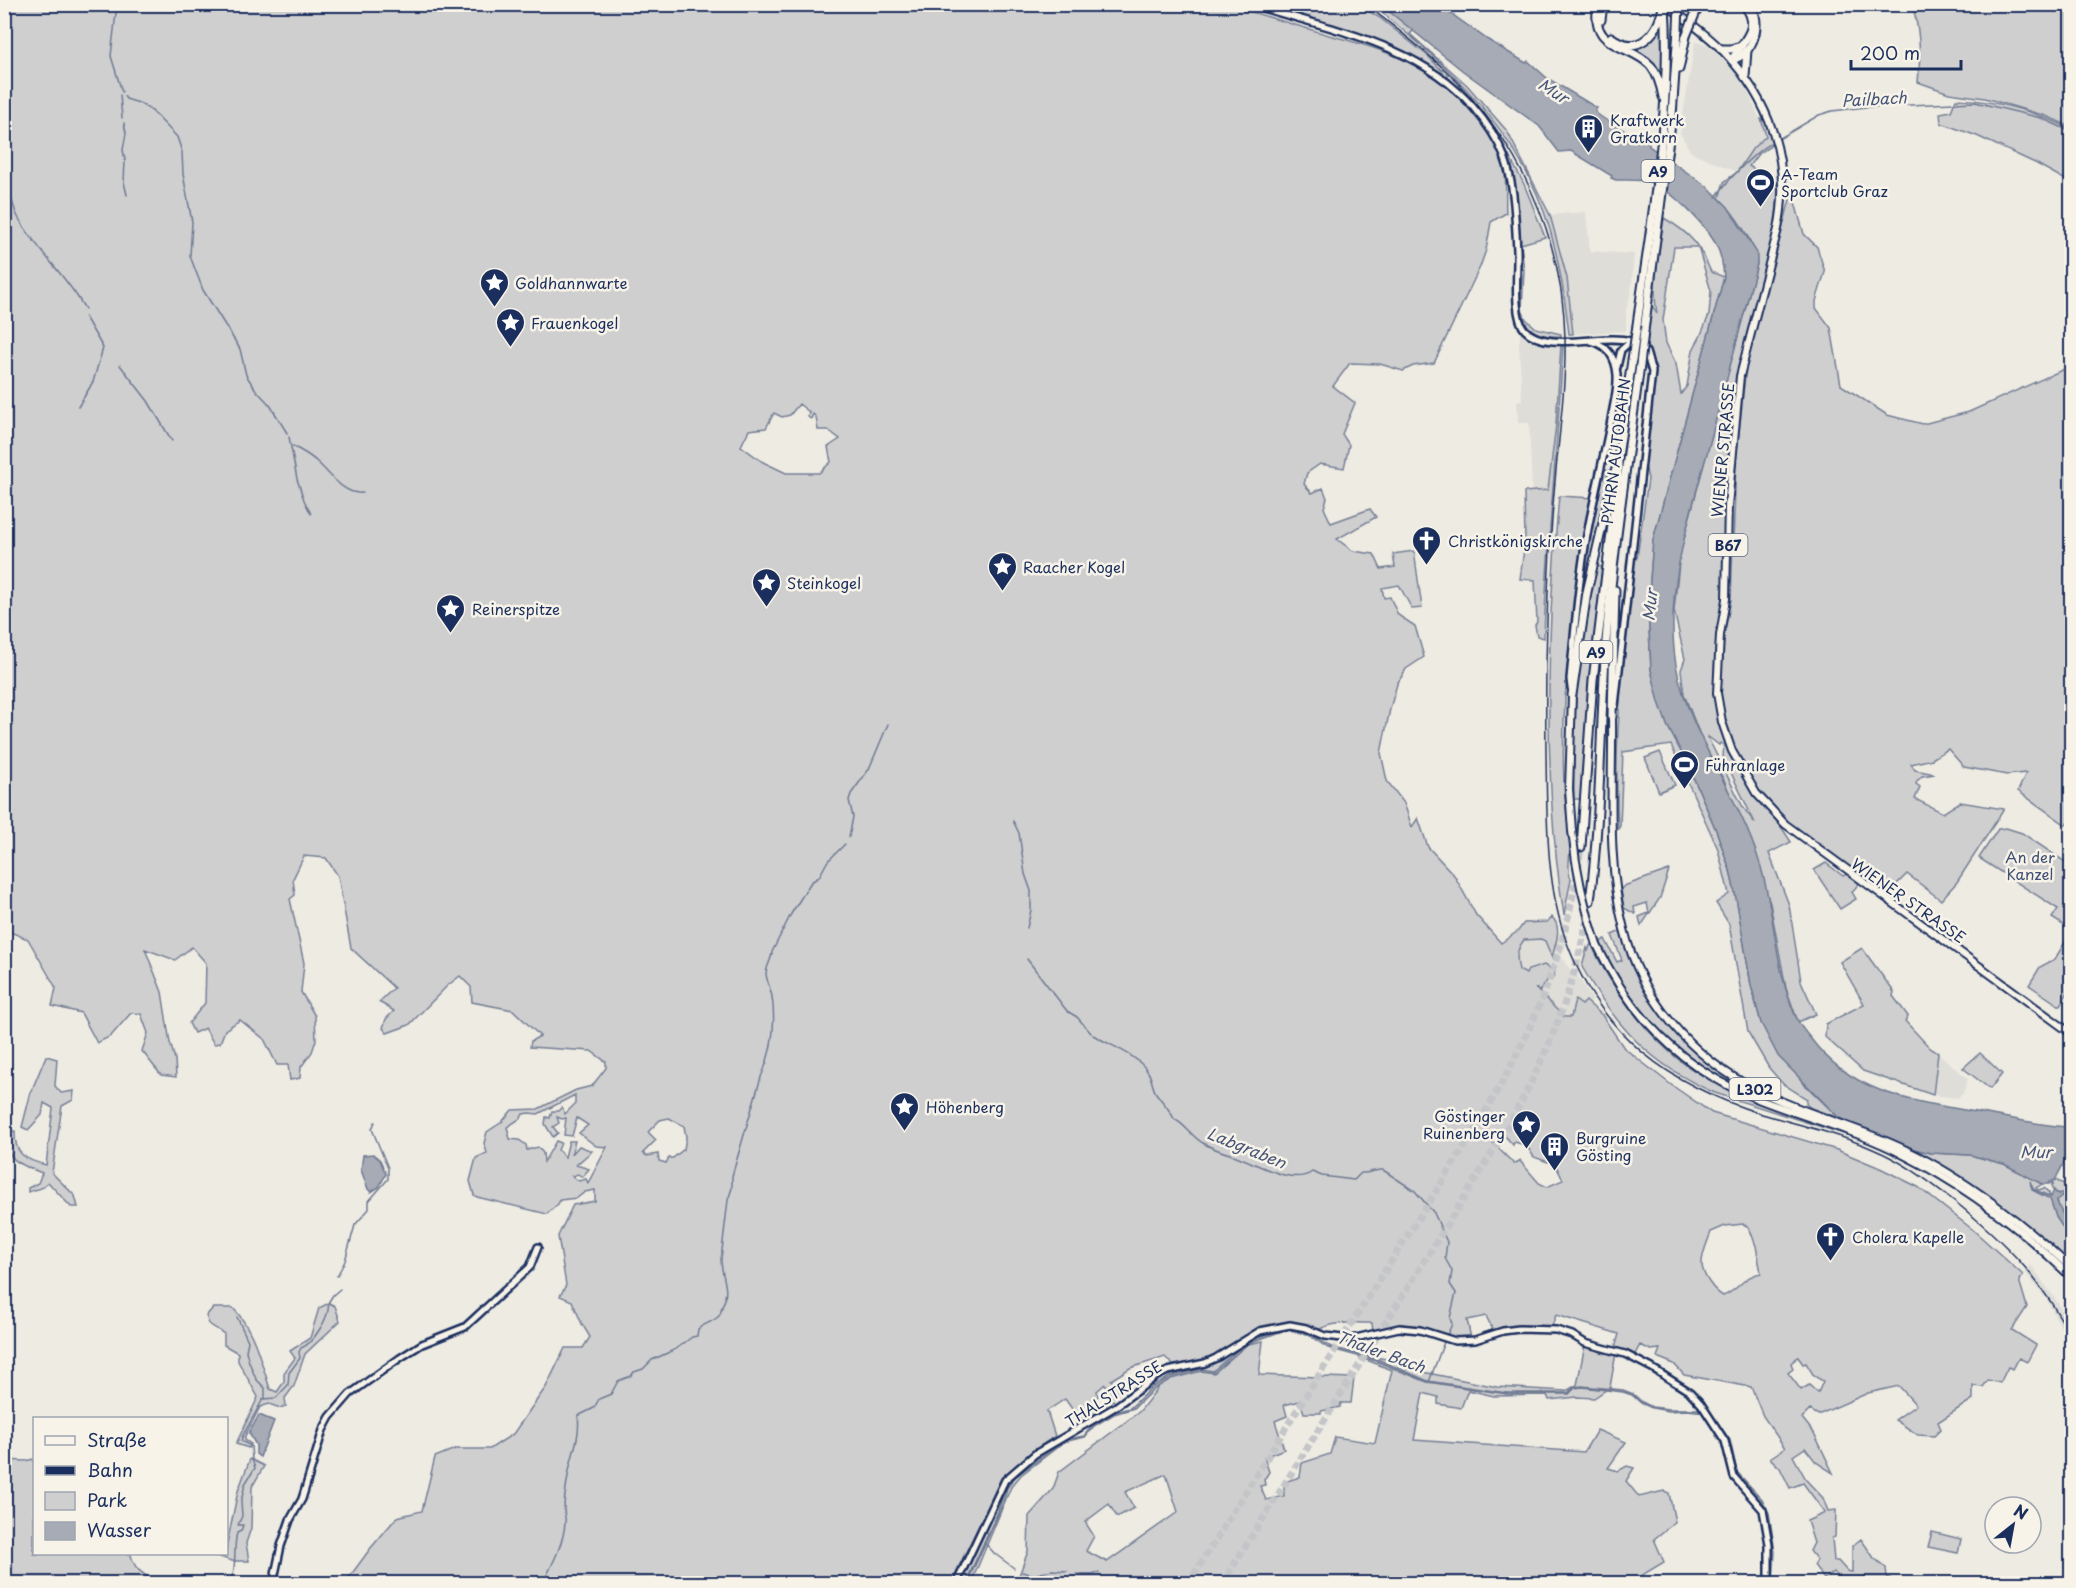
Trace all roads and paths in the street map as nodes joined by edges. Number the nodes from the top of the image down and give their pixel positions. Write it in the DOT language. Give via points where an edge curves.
graph roads {
  1 [pos="1250,4"];
  2 [pos="1598,4"];
  3 [pos="1603,4"];
  4 [pos="1664,4"];
  5 [pos="1680,4"];
  6 [pos="1702,4"];
  7 [pos="1743,4"];
  8 [pos="1750,4"];
  9 [pos="1664,18"];
  10 [pos="1744,48"];
  11 [pos="1721,49"];
  12 [pos="1732,60"];
  13 [pos="1745,77"];
  14 [pos="1676,81"];
  15 [pos="1664,108"];
  16 [pos="1587,340"];
  17 [pos="1646,352"];
  18 [pos="1617,375"];
  19 [pos="1618,458"];
  20 [pos="1618,535"];
  21 [pos="1572,695"];
  22 [pos="1612,717"];
  23 [pos="1581,847"];
  24 [pos="1590,901"];
  25 [pos="2072,1034"];
  26 [pos="538,1247"];
  27 [pos="2072,1269"];
  28 [pos="2072,1278"];
  29 [pos="273,1584"];
  30 [pos="956,1584"];
  31 [pos="1769,1584"];
  1 -- 16 [label="main road" via="1372,42 1411,59 1450,84 1480,115 1497,140 1508,169 1520,321 1529,333 1544,340"];
  2 -- 15 [label="highway" via="1596,20 1603,35 1616,47 1651,66 1658,78"];
  3 -- 9 [label="highway" via="1601,20 1605,30 1612,39 1624,44 1648,39"];
  4 -- 9 [label="highway, PYHRN AUTOBAHN"];
  4 -- 11 [label="main road, B67"];
  5 -- 14 [label="highway, PYHRN AUTOBAHN / A9, bridge"];
  6 -- 14 [label="highway, bridge" via="1686,36"];
  7 -- 10 [label="highway" via="1751,19"];
  8 -- 10 [label="highway" via="1756,24 1754,37"];
  9 -- 15 [label="highway, PYHRN AUTOBAHN / A9"];
  10 -- 11 [label="highway"];
  10 -- 12 [label="highway"];
  10 -- 13 [label="highway"];
  11 -- 12 [label="main road, B67"];
  12 -- 13 [label="main road, B67"];
  13 -- 25 [label="main road, WIENER STRASSE / B67" via="1764,108 1776,141 1784,183 1782,209 1746,349 1737,403 1728,506 1726,599 1717,662 1717,693 1729,745 1756,793 1785,824"];
  14 -- 20 [label="highway, PYHRN AUTOBAHN / A9, bridge"];
  15 -- 19 [label="highway, PYHRN AUTOBAHN / A9, bridge"];
  16 -- 18 [label="main road" via="1610,352"];
  16 -- 18 [label="main road" via="1631,341 1619,354"];
  17 -- 22 [label="main road, L302" via="1652,372"];
  18 -- 21 [label="main road, L302" via="1577,609"];
  19 -- 21 [label="highway" via="1587,592"];
  19 -- 23 [label="highway, PYHRN AUTOBAHN / A9" via="1593,680"];
  20 -- 22 [label="highway"];
  20 -- 24 [label="highway, PYHRN AUTOBAHN / A9" via="1606,638"];
  21 -- 28 [label="main road, L302, bridge" via="1569,789 1574,856 1584,907 1608,970 1646,1023 1683,1058 1743,1093 1903,1154 1973,1197"];
  22 -- 27 [label="main road, L302" via="1616,888 1632,957 1662,1012 1686,1040 1742,1083 1908,1151 1980,1196"];
  26 -- 29 [label="main road" via="530,1267 465,1327 422,1344 400,1358 350,1394 330,1417 281,1546"];
  30 -- 31 [label="main road, THALSTRASSE" via="1005,1480 1015,1470 1157,1376 1204,1363 1260,1331 1280,1325 1351,1340 1399,1328 1455,1341 1519,1329 1556,1330 1634,1358 1690,1392 1725,1441 1734,1477 1763,1510 1770,1544"];
}
